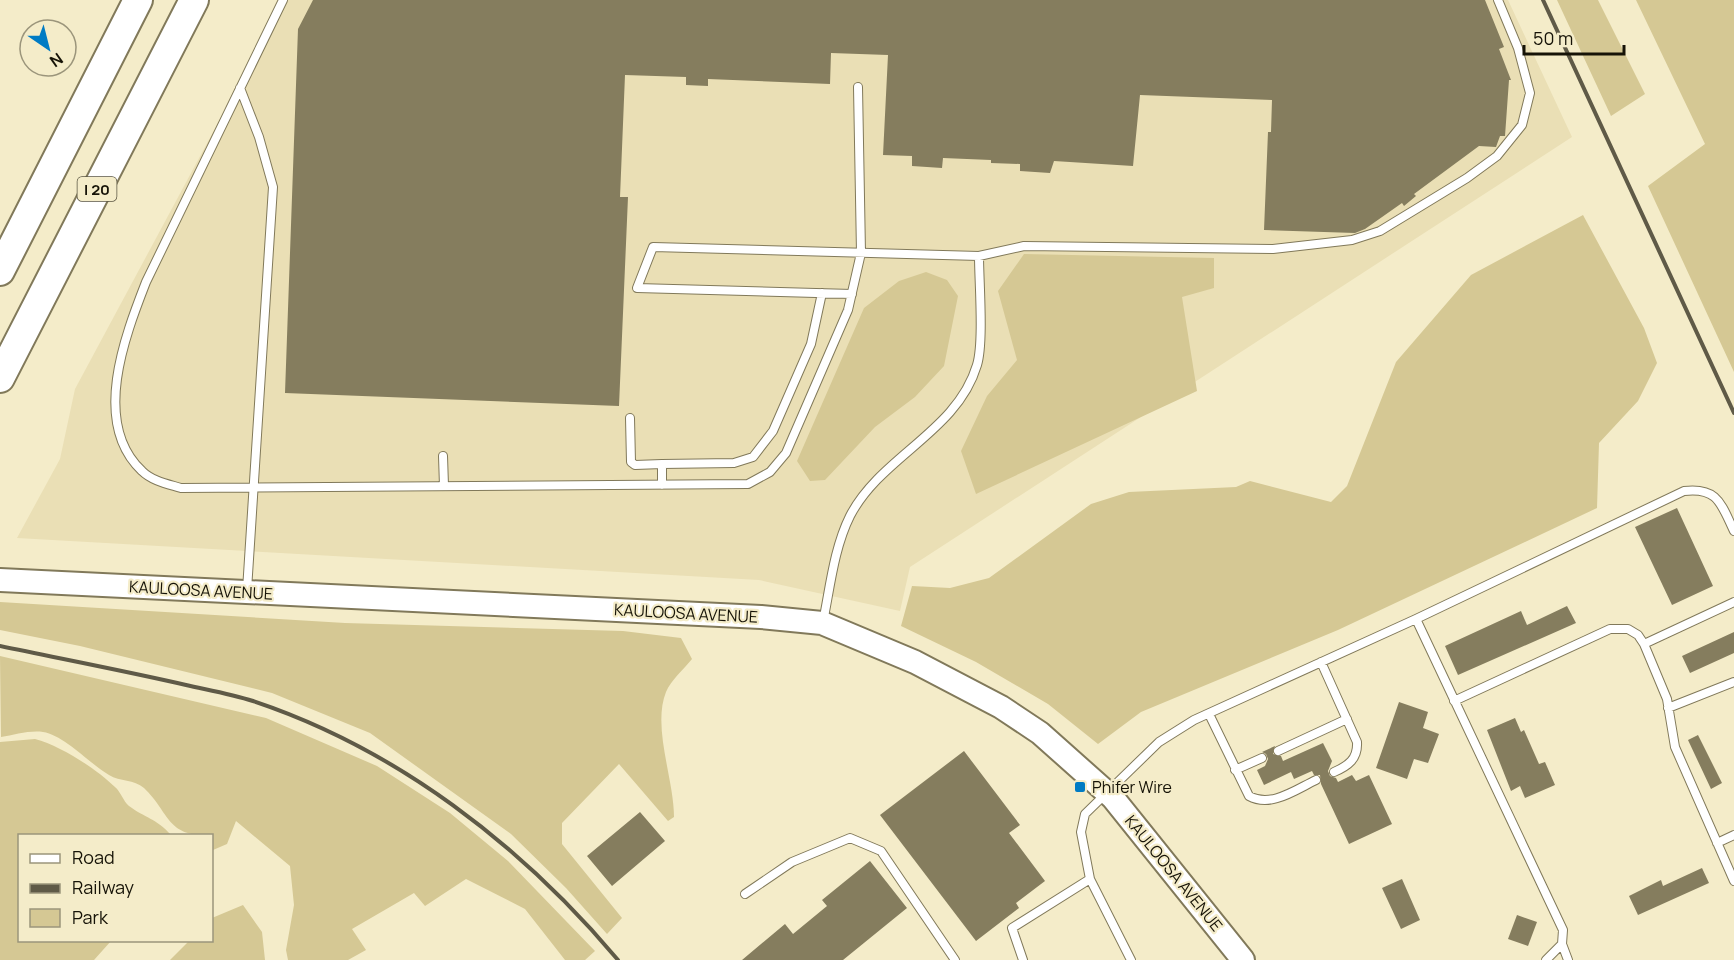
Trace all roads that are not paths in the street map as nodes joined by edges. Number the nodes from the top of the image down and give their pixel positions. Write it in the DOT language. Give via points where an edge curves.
graph roads {
  1 [pos="138,0"];
  2 [pos="194,0"];
  3 [pos="283,0"];
  4 [pos="1498,0"];
  5 [pos="858,87"];
  6 [pos="240,88"];
  7 [pos="861,253"];
  8 [pos="979,256"];
  9 [pos="0,271"];
  10 [pos="822,293"];
  11 [pos="852,294"];
  12 [pos="0,378"];
  13 [pos="630,418"];
  14 [pos="443,456"];
  15 [pos="662,464"];
  16 [pos="663,485"];
  17 [pos="444,486"];
  18 [pos="255,487"];
  19 [pos="1734,531"];
  20 [pos="0,580"];
  21 [pos="247,592"];
  22 [pos="1734,602"];
  23 [pos="1416,619"];
  24 [pos="822,623"];
  25 [pos="1644,644"];
  26 [pos="1321,662"];
  27 [pos="1734,682"];
  28 [pos="1454,701"];
  29 [pos="1668,708"];
  30 [pos="1209,714"];
  31 [pos="1347,718"];
  32 [pos="1278,751"];
  33 [pos="1262,758"];
  34 [pos="1235,770"];
  35 [pos="1334,772"];
  36 [pos="1316,780"];
  37 [pos="1106,792"];
  38 [pos="1734,835"];
  39 [pos="1717,843"];
  40 [pos="1090,879"];
  41 [pos="1734,881"];
  42 [pos="745,894"];
  43 [pos="1562,944"];
  44 [pos="955,960"];
  45 [pos="1023,960"];
  46 [pos="1131,960"];
  47 [pos="1244,960"];
  48 [pos="1546,960"];
  49 [pos="1568,960"];
  1 -- 9 [label="highway"];
  2 -- 12 [label="highway, I 20"];
  3 -- 6 [label="lane"];
  4 -- 8 [label="lane" via="1518,48 1530,93 1522,125 1497,156 1380,231 1352,240 1273,249 1024,246"];
  5 -- 7 [label="lane"];
  6 -- 18 [label="lane" via="273,187"];
  6 -- 18 [label="lane" via="135,310 119,367 115,407 121,436 143,473 181,488"];
  7 -- 8 [label="lane"];
  7 -- 10 [label="lane" via="653,248 637,288"];
  7 -- 11 [label="lane"];
  8 -- 24 [label="lane" via="979,348 972,378 951,412 911,452 883,473 850,516"];
  10 -- 11 [label="lane"];
  10 -- 15 [label="lane" via="811,344 773,431 753,457 734,463"];
  11 -- 16 [label="lane" via="786,453 770,472 748,484"];
  13 -- 15 [label="lane" via="631,462"];
  14 -- 17 [label="lane"];
  15 -- 16 [label="lane"];
  16 -- 17 [label="lane"];
  17 -- 18 [label="lane"];
  18 -- 21 [label="lane"];
  19 -- 23 [label="lane" via="1714,495 1702,489 1684,491"];
  20 -- 21 [label="street, KAULOOSA AVENUE"];
  21 -- 24 [label="street, KAULOOSA AVENUE"];
  22 -- 25 [label="lane"];
  23 -- 26 [label="lane"];
  23 -- 28 [label="lane"];
  24 -- 37 [label="street, KAULOOSA AVENUE" via="915,662 1000,706 1040,734"];
  25 -- 28 [label="lane" via="1628,629 1610,629"];
  25 -- 29 [label="lane"];
  26 -- 30 [label="lane"];
  26 -- 31 [label="lane"];
  27 -- 29 [label="lane"];
  28 -- 43 [label="lane" via="1563,930"];
  29 -- 39 [label="lane" via="1675,747"];
  30 -- 34 [label="lane"];
  30 -- 37 [label="lane" via="1159,742"];
  31 -- 32 [label="lane"];
  31 -- 35 [label="lane" via="1358,751 1352,761"];
  33 -- 34 [label="lane"];
  34 -- 36 [label="lane" via="1249,796 1260,802"];
  37 -- 40 [label="lane" via="1085,814 1081,832"];
  37 -- 47 [label="street, KAULOOSA AVENUE"];
  38 -- 39 [label="lane"];
  39 -- 41 [label="lane"];
  40 -- 45 [label="lane" via="1012,928"];
  40 -- 46 [label="lane"];
  42 -- 44 [label="lane" via="792,862 850,838 881,851"];
  43 -- 48 [label="lane"];
  43 -- 49 [label="lane"];
}
